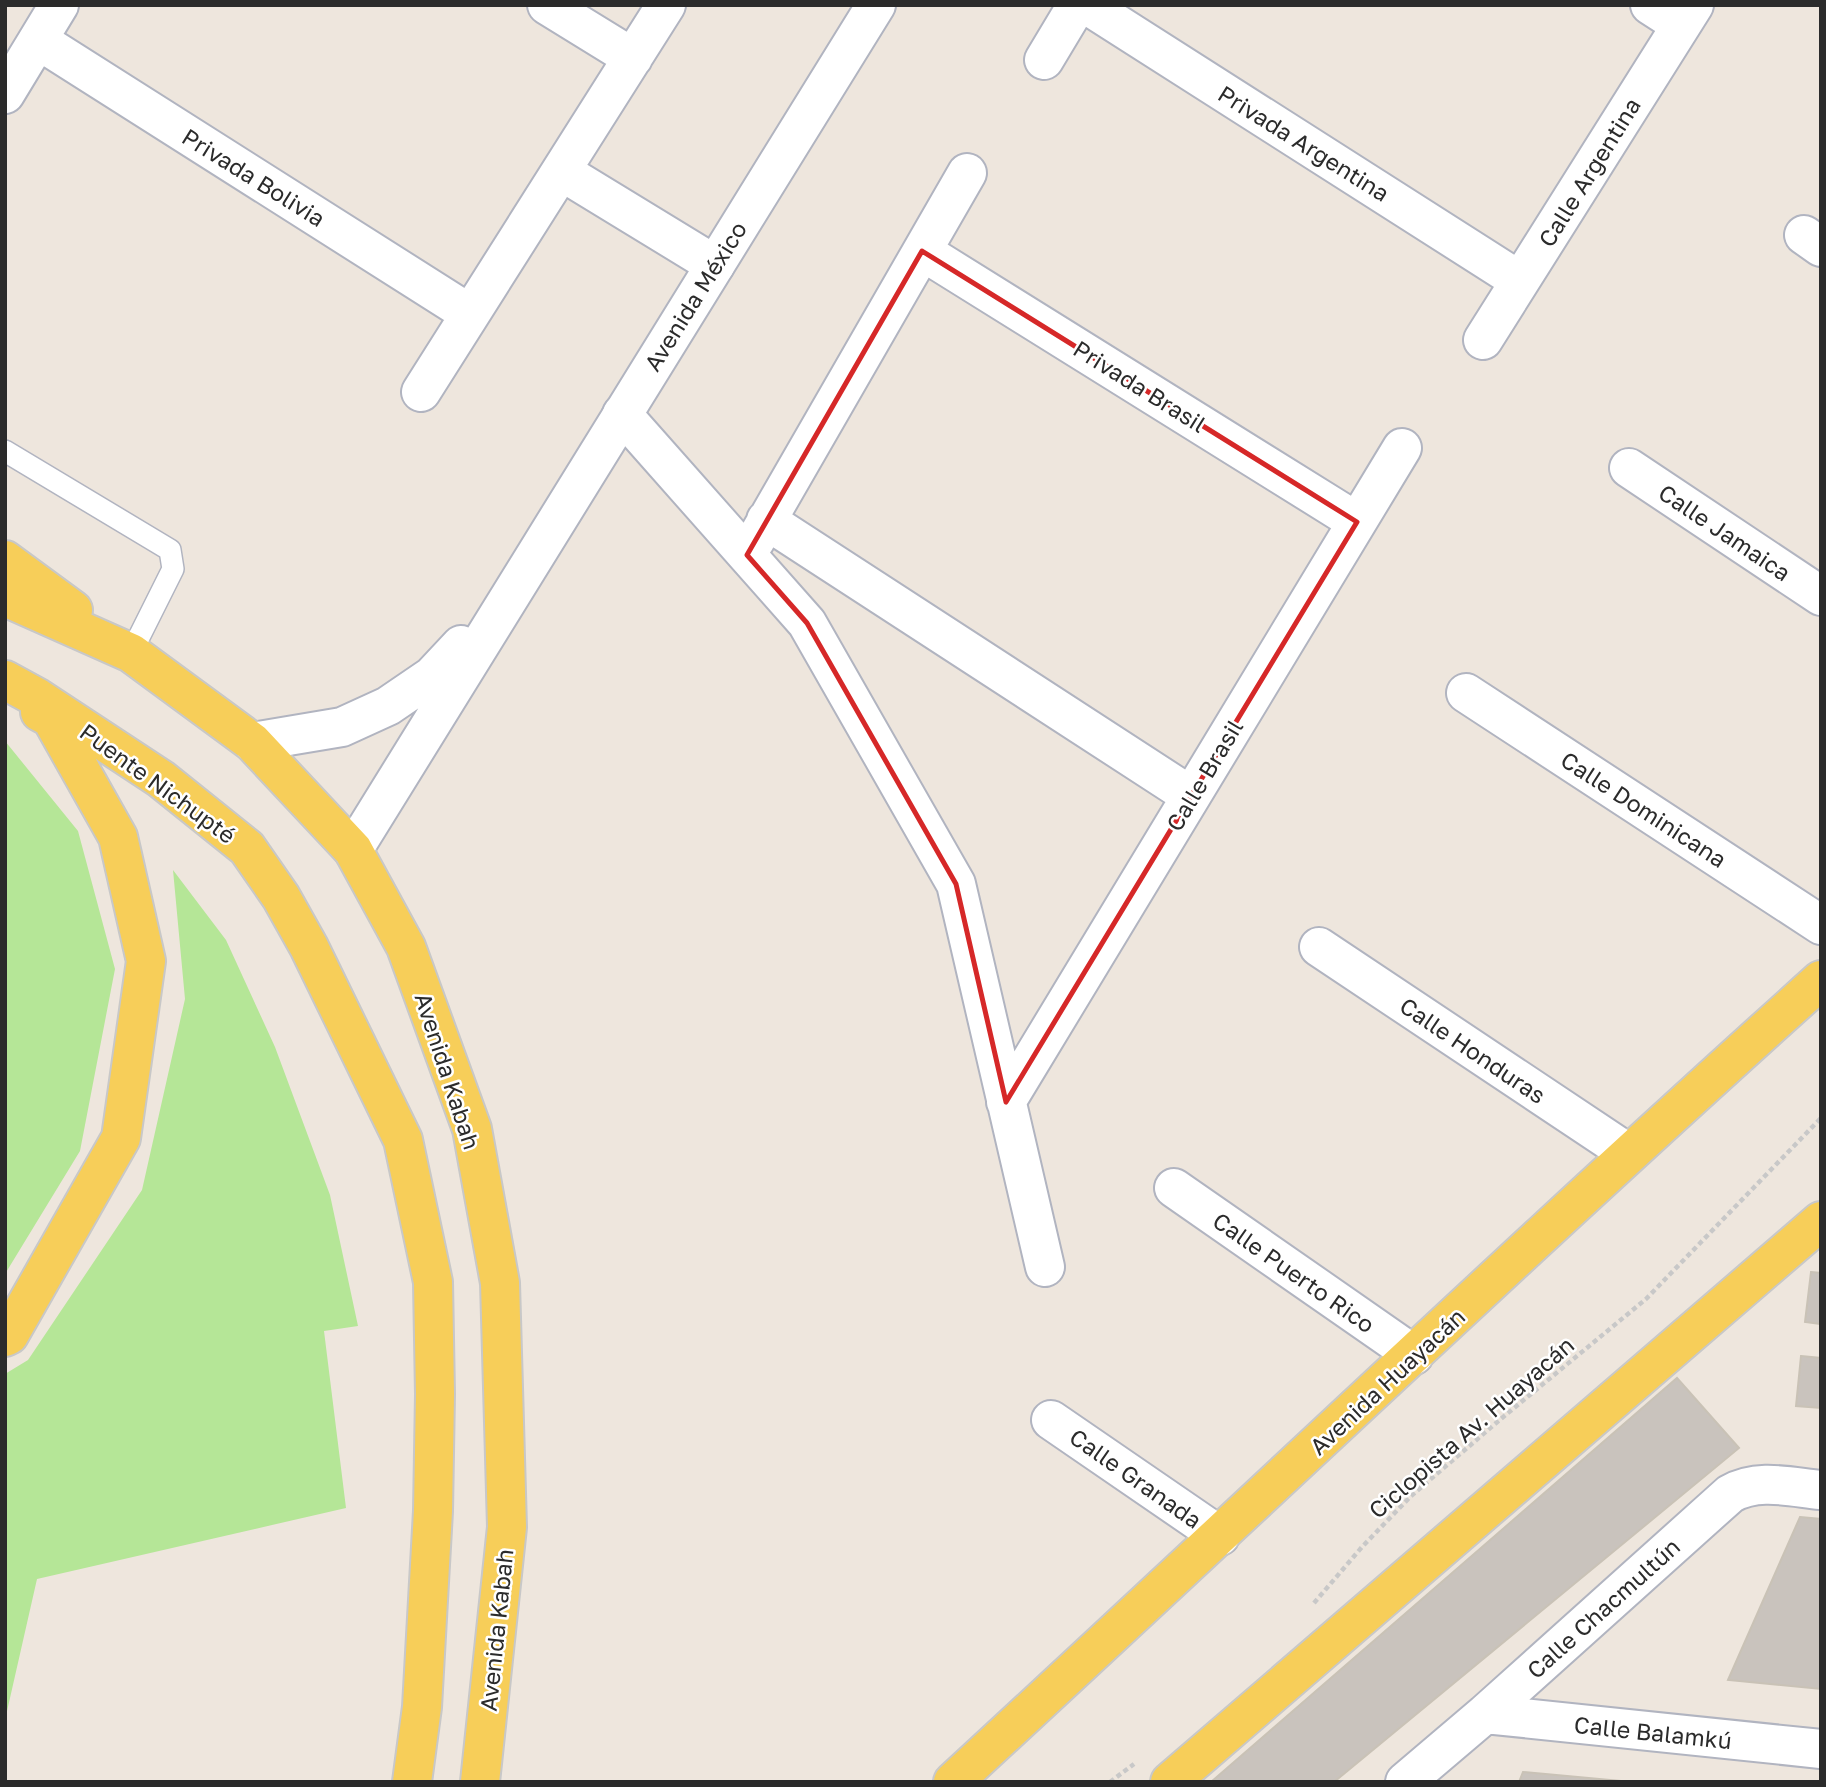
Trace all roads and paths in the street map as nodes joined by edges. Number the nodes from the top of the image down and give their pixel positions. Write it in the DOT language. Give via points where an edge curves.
graph roads {
  1 [pos="59,5"];
  2 [pos="547,5"];
  3 [pos="666,5"];
  4 [pos="876,5"];
  5 [pos="1077,5"];
  6 [pos="1087,5"];
  7 [pos="1675,12"];
  8 [pos="38,40"];
  9 [pos="633,58"];
  10 [pos="1044,60"];
  11 [pos="5,94"];
  12 [pos="561,171"];
  13 [pos="968,173"];
  14 [pos="922,251"];
  15 [pos="715,265"];
  16 [pos="1520,281"];
  17 [pos="470,314"];
  18 [pos="1483,340"];
  19 [pos="421,392"];
  20 [pos="622,414"];
  21 [pos="1402,448"];
  22 [pos="5,451"];
  23 [pos="1629,468"];
  24 [pos="766,520"];
  25 [pos="1357,522"];
  26 [pos="747,555"];
  27 [pos="5,560"];
  28 [pos="514,587"];
  29 [pos="1821,596"];
  30 [pos="5,597"];
  31 [pos="131,653"];
  32 [pos="5,680"];
  33 [pos="5,691"];
  34 [pos="1466,693"];
  35 [pos="252,742"];
  36 [pos="1191,796"];
  37 [pos="353,850"];
  38 [pos="1821,925"];
  39 [pos="1319,947"];
  40 [pos="1821,981"];
  41 [pos="1006,1102"];
  42 [pos="1821,1118"];
  43 [pos="1628,1153"];
  44 [pos="1174,1188"];
  45 [pos="1821,1221"];
  46 [pos="1045,1267"];
  47 [pos="5,1337"];
  48 [pos="1414,1355"];
  49 [pos="1051,1420"];
  50 [pos="1821,1490"];
  51 [pos="1220,1536"];
  52 [pos="1313,1605"];
  53 [pos="422,1707"];
  54 [pos="1485,1714"];
  55 [pos="1821,1749"];
  56 [pos="1136,1762"];
  57 [pos="954,1781"];
  58 [pos="412,1782"];
  59 [pos="437,1782"];
  60 [pos="480,1782"];
  61 [pos="1110,1782"];
  62 [pos="1170,1782"];
  63 [pos="1405,1782"];
  1 -- 8 [label="street"];
  2 -- 9 [label="street"];
  3 -- 9 [label="street"];
  4 -- 15 [label="street, Avenida México"];
  5 -- 10 [label="street"];
  6 -- 16 [label="street, Privada Argentina"];
  7 -- 16 [label="street, Calle Argentina"];
  8 -- 11 [label="street"];
  8 -- 17 [label="street, Privada Bolivia"];
  9 -- 12 [label="street"];
  12 -- 15 [label="street"];
  12 -- 17 [label="street"];
  13 -- 14 [label="street"];
  14 -- 24 [label="street"];
  14 -- 25 [label="street, Privada Brasil"];
  15 -- 20 [label="street, Avenida México"];
  16 -- 18 [label="street, Calle Argentina"];
  17 -- 19 [label="street"];
  20 -- 26 [label="street"];
  20 -- 28 [label="street, Avenida México"];
  21 -- 25 [label="street, Calle Brasil"];
  22 -- 31 [label="lane" via="170,550 173,569"];
  23 -- 29 [label="street, Calle Jamaica"];
  24 -- 26 [label="street"];
  24 -- 36 [label="street"];
  25 -- 36 [label="street, Calle Brasil"];
  26 -- 41 [label="street" via="807,622 956,884"];
  27 -- 31 [label="main road"];
  28 -- 35 [label="street, Avenida México" via="432,676 387,706 342,727"];
  28 -- 37 [label="street, Avenida México"];
  30 -- 31 [label="main road, Avenida Kabah"];
  31 -- 35 [label="main road, Avenida Kabah"];
  32 -- 53 [label="main road, Puente Nichupté" via="161,779 247,848 309,947 403,1140 433,1282 433,1511"];
  33 -- 47 [label="main road" via="51,718 118,837 146,961 121,1138"];
  34 -- 38 [label="street, Calle Dominicana"];
  35 -- 37 [label="main road, Avenida Kabah"];
  36 -- 41 [label="street, Calle Brasil"];
  37 -- 60 [label="main road, Avenida Kabah" via="406,947 472,1129 500,1283 507,1527"];
  39 -- 43 [label="street, Calle Honduras"];
  40 -- 43 [label="main road, Avenida Huayacán"];
  41 -- 46 [label="street"];
  42 -- 52 [label="path, Ciclopista Av. Huayacán" via="1646,1299 1411,1496"];
  43 -- 48 [label="main road, Avenida Huayacán"];
  44 -- 48 [label="street, Calle Puerto Rico"];
  45 -- 62 [label="main road"];
  48 -- 51 [label="main road, Avenida Huayacán"];
  49 -- 51 [label="street, Calle Granada"];
  50 -- 54 [label="street, Calle Chacmultún" via="1756,1484 1730,1494"];
  51 -- 57 [label="main road, Avenida Huayacán"];
  53 -- 58 [label="main road"];
  53 -- 59 [label="main road"];
  54 -- 55 [label="street, Calle Balamkú"];
  54 -- 63 [label="street, Calle Chacmultún"];
  56 -- 61 [label="path"];
}
